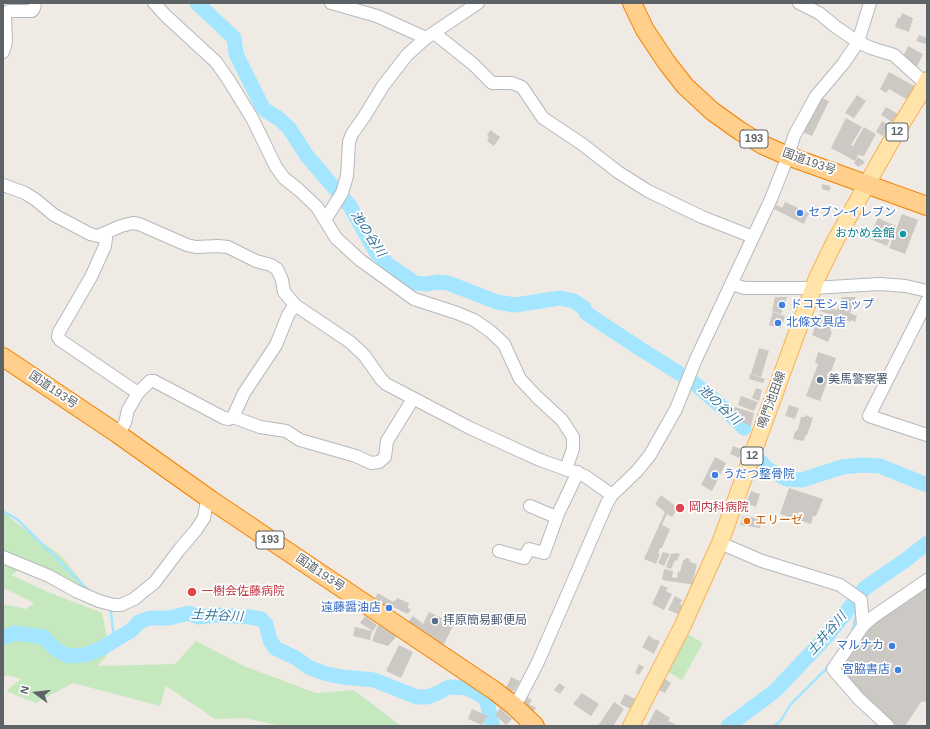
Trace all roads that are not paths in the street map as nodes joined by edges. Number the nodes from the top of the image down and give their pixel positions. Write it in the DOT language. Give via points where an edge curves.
graph roads {
  1 [pos="35,3"];
  2 [pos="154,3"];
  3 [pos="331,3"];
  4 [pos="478,3"];
  5 [pos="632,3"];
  6 [pos="799,3"];
  7 [pos="870,3"];
  8 [pos="4,15"];
  9 [pos="430,35"];
  10 [pos="858,42"];
  11 [pos="3,52"];
  12 [pos="926,83"];
  13 [pos="788,156"];
  14 [pos="867,184"];
  15 [pos="3,185"];
  16 [pos="927,206"];
  17 [pos="325,220"];
  18 [pos="105,233"];
  19 [pos="753,237"];
  20 [pos="731,284"];
  21 [pos="813,288"];
  22 [pos="927,291"];
  23 [pos="927,301"];
  24 [pos="295,305"];
  25 [pos="3,357"];
  26 [pos="138,393"];
  27 [pos="413,399"];
  28 [pos="233,417"];
  29 [pos="118,434"];
  30 [pos="927,435"];
  31 [pos="572,471"];
  32 [pos="612,495"];
  33 [pos="211,500"];
  34 [pos="530,506"];
  35 [pos="556,517"];
  36 [pos="720,543"];
  37 [pos="498,551"];
  38 [pos="3,557"];
  39 [pos="927,580"];
  40 [pos="864,626"];
  41 [pos="513,706"];
  42 [pos="535,726"];
  43 [pos="630,726"];
  44 [pos="888,726"];
  1 -- 8 [label="street" via="32,11 9,11"];
  2 -- 17 [label="street" via="216,62 252,118 276,167 284,178 317,207"];
  3 -- 9 [label="street"];
  4 -- 9 [label="street"];
  5 -- 13 [label="highway, 国道193号 / 193" via="645,30 686,86 712,111 740,132"];
  6 -- 10 [label="street" via="818,13"];
  7 -- 10 [label="street"];
  8 -- 11 [label="street" via="6,42"];
  9 -- 17 [label="street" via="402,61 352,134 348,142 347,176 341,196"];
  9 -- 19 [label="street" via="473,64 492,83 512,82 522,87 543,118 648,191 708,220"];
  10 -- 12 [label="street" via="894,55"];
  10 -- 13 [label="street" via="816,96 794,136"];
  12 -- 14 [label="main road, 鳴門池田線 / 12"];
  13 -- 14 [label="highway, 国道193号 / 193"];
  13 -- 19 [label="street"];
  14 -- 16 [label="highway, 国道193号 / 193"];
  14 -- 21 [label="main road, 鳴門池田線 / 12" via="834,243"];
  15 -- 18 [label="street" via="25,193 54,215 90,234 98,236"];
  17 -- 31 [label="street" via="336,238 360,260 414,299 474,320 504,344 520,379 562,420 573,437"];
  18 -- 24 [label="street" via="133,223 187,245 228,247 277,269 284,292"];
  18 -- 26 [label="street" via="105,246 91,277 58,337"];
  19 -- 20 [label="street"];
  20 -- 21 [label="street" via="746,288"];
  20 -- 32 [label="street" via="666,428 650,455"];
  21 -- 22 [label="street" via="880,284"];
  21 -- 36 [label="main road, 鳴門池田線 / 12"];
  23 -- 30 [label="street" via="869,416"];
  24 -- 27 [label="street" via="350,342 364,355 380,379"];
  24 -- 28 [label="street" via="288,315 276,345 244,394"];
  25 -- 29 [label="highway, 国道193号 / 193"];
  26 -- 28 [label="street" via="150,381 154,381 224,418"];
  26 -- 29 [label="street"];
  27 -- 28 [label="street" via="387,441 385,457 379,462 371,463 356,456 300,440 286,431 260,427"];
  27 -- 31 [label="street" via="520,451"];
  29 -- 33 [label="highway, 国道193号 / 193"];
  31 -- 32 [label="street" via="586,476"];
  31 -- 35 [label="street"];
  32 -- 41 [label="street" via="538,662"];
  33 -- 38 [label="street" via="196,530 155,582 134,599 121,605 99,601"];
  33 -- 41 [label="highway, 国道193号 / 193" via="477,679"];
  34 -- 35 [label="street"];
  35 -- 37 [label="street" via="544,552 529,549 524,558"];
  36 -- 40 [label="street" via="762,561 840,585 861,600"];
  36 -- 43 [label="main road, 鳴門池田線 / 12" via="682,625"];
  39 -- 40 [label="street"];
  40 -- 44 [label="street" via="833,669 859,699"];
  41 -- 42 [label="highway, 国道193号 / 193"];
}
